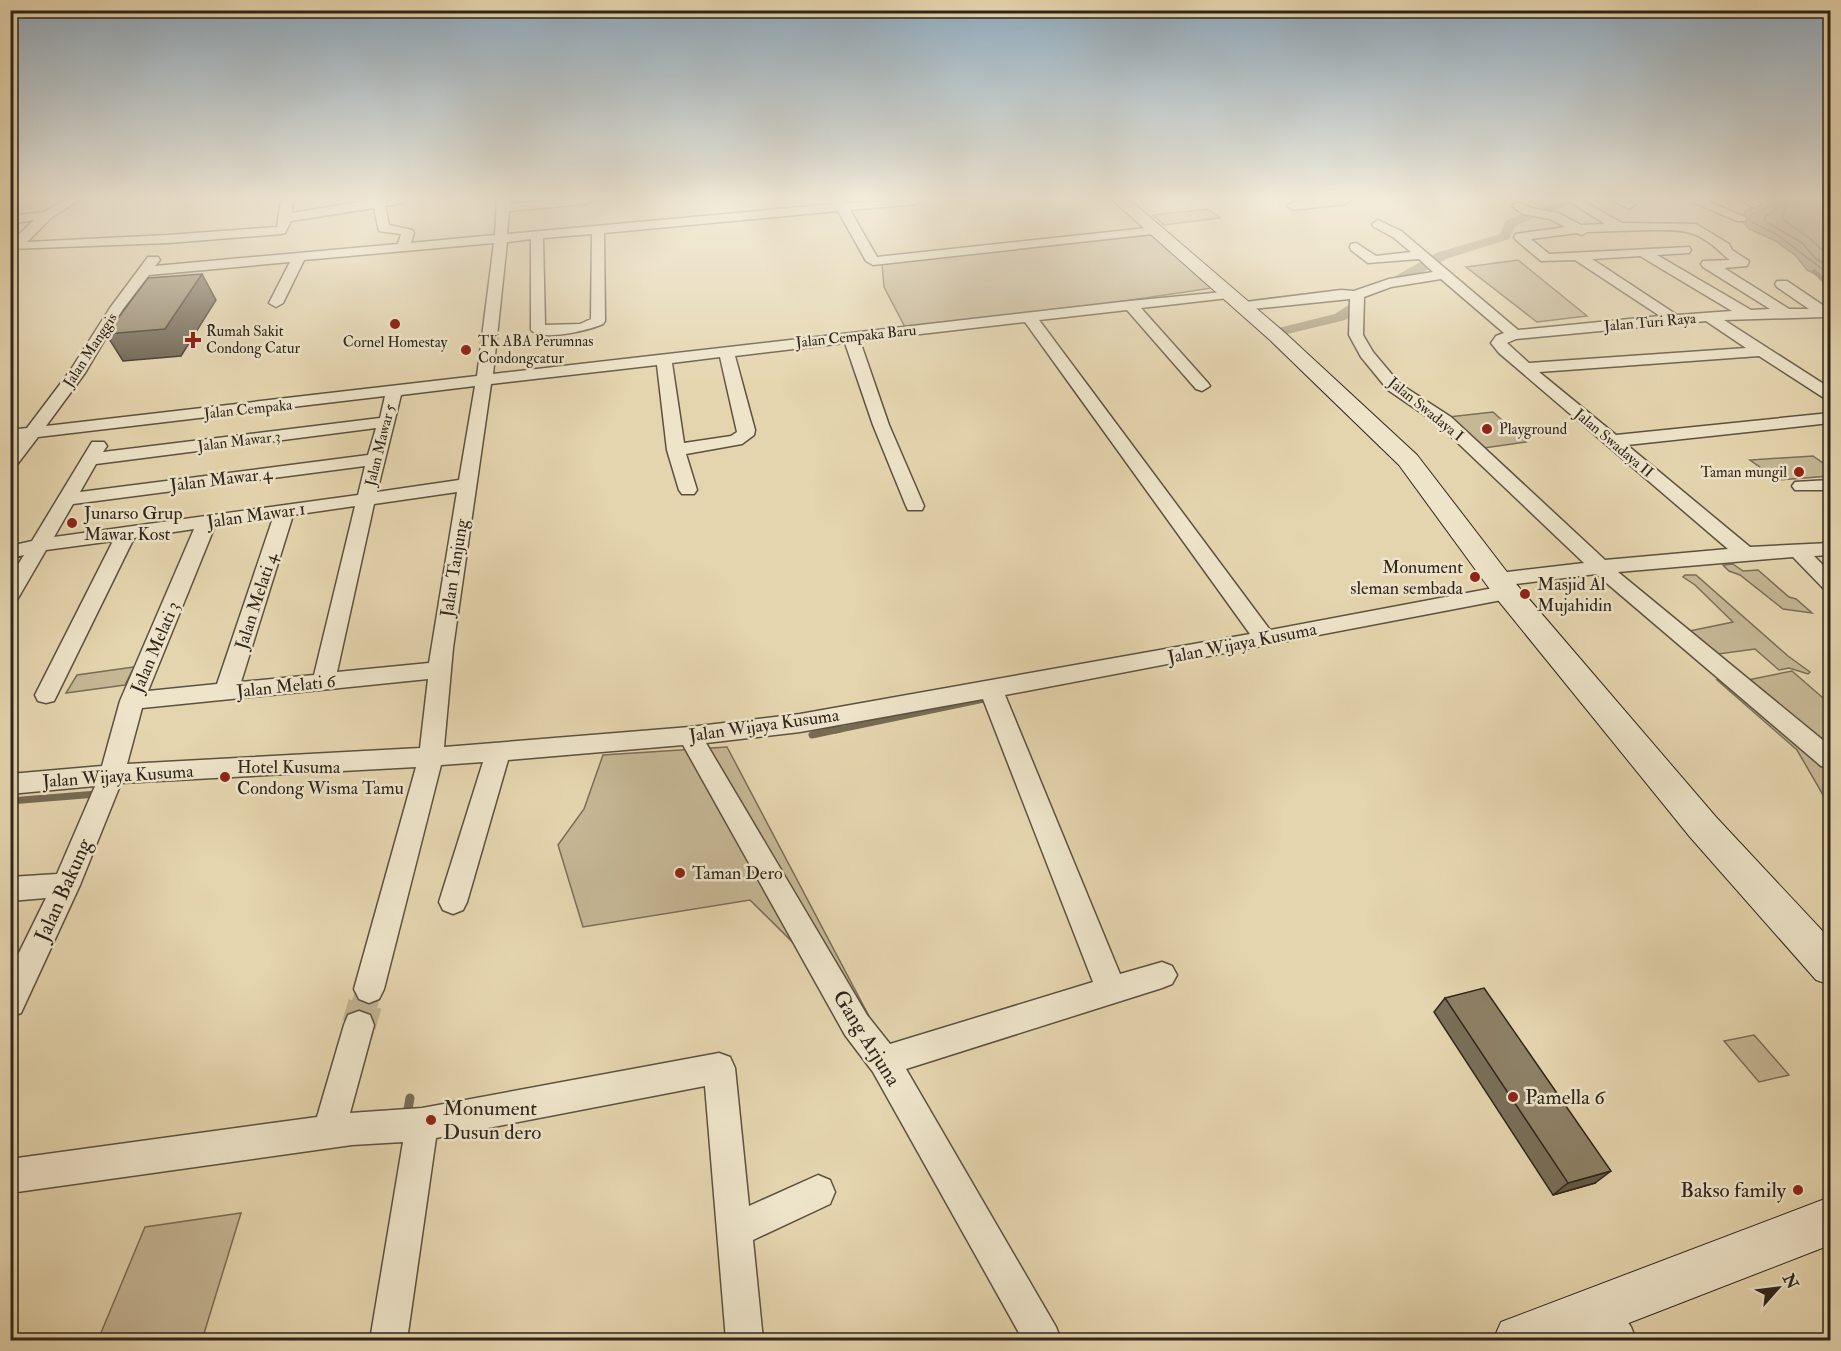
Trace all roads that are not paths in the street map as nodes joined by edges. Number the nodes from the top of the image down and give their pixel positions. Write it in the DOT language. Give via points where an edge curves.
graph roads {
  1 [pos="151,263"];
  2 [pos="233,263"];
  3 [pos="296,263"];
  4 [pos="497,263"];
  5 [pos="537,263"];
  6 [pos="598,263"];
  7 [pos="1191,263"];
  8 [pos="1432,263"];
  9 [pos="1588,263"];
  10 [pos="1660,263"];
  11 [pos="1705,263"];
  12 [pos="1741,263"];
  13 [pos="1708,265"];
  14 [pos="1440,270"];
  15 [pos="146,271"];
  16 [pos="1782,284"];
  17 [pos="1356,295"];
  18 [pos="1235,300"];
  19 [pos="276,303"];
  20 [pos="1130,305"];
  21 [pos="1746,313"];
  22 [pos="1786,313"];
  23 [pos="1708,316"];
  24 [pos="1029,317"];
  25 [pos="1674,319"];
  26 [pos="1515,335"];
  27 [pos="851,337"];
  28 [pos="726,351"];
  29 [pos="1762,351"];
  30 [pos="664,359"];
  31 [pos="1526,368"];
  32 [pos="485,380"];
  33 [pos="1202,386"];
  34 [pos="394,391"];
  35 [pos="1830,395"];
  36 [pos="1830,418"];
  37 [pos="387,422"];
  38 [pos="110,423"];
  39 [pos="34,433"];
  40 [pos="10,435"];
  41 [pos="1611,441"];
  42 [pos="676,450"];
  43 [pos="91,459"];
  44 [pos="375,459"];
  45 [pos="10,462"];
  46 [pos="466,485"];
  47 [pos="1830,485"];
  48 [pos="1801,486"];
  49 [pos="688,490"];
  50 [pos="68,499"];
  51 [pos="366,499"];
  52 [pos="915,506"];
  53 [pos="285,511"];
  54 [pos="207,522"];
  55 [pos="127,533"];
  56 [pos="40,545"];
  57 [pos="1830,549"];
  58 [pos="10,552"];
  59 [pos="1799,552"];
  60 [pos="1745,554"];
  61 [pos="1600,567"];
  62 [pos="1830,583"];
  63 [pos="1503,586"];
  64 [pos="10,595"];
  65 [pos="1263,638"];
  66 [pos="441,670"];
  67 [pos="324,682"];
  68 [pos="991,689"];
  69 [pos="226,692"];
  70 [pos="46,695"];
  71 [pos="132,701"];
  72 [pos="690,736"];
  73 [pos="499,750"];
  74 [pos="1826,750"];
  75 [pos="431,757"];
  76 [pos="112,775"];
  77 [pos="10,784"];
  78 [pos="66,885"];
  79 [pos="10,889"];
  80 [pos="453,902"];
  81 [pos="1830,967"];
  82 [pos="17,974"];
  83 [pos="1162,975"];
  84 [pos="369,989"];
  85 [pos="1112,992"];
  86 [pos="10,1003"];
  87 [pos="359,1024"];
  88 [pos="884,1061"];
  89 [pos="422,1124"];
  90 [pos="329,1132"];
  91 [pos="10,1176"];
  92 [pos="818,1192"];
  93 [pos="1830,1221"];
  94 [pos="734,1231"];
  95 [pos="1609,1325"];
  96 [pos="389,1341"];
  97 [pos="745,1341"];
  98 [pos="1042,1341"];
  99 [pos="1519,1341"];
  1 -- 15 [label="street, Jalan Manggis"];
  2 -- 15 [label="street"];
  3 -- 19 [label="street"];
  4 -- 32 [label="street, Jalan Tanjung"];
  5 -- 6 [label="street" via="538,330 582,328 598,321"];
  7 -- 18 [label="street"];
  8 -- 14 [label="street"];
  9 -- 25 [label="street"];
  10 -- 21 [label="street"];
  11 -- 13 [label="street"];
  12 -- 13 [label="street"];
  13 -- 22 [label="street"];
  14 -- 17 [label="street"];
  14 -- 26 [label="street"];
  15 -- 39 [label="street, Jalan Manggis"];
  16 -- 22 [label="street, Jalan Turi Raya" via="1825,313"];
  17 -- 18 [label="street, Jalan Cempaka Baru"];
  17 -- 61 [label="street, Jalan Swadaya I" via="1356,335 1366,354 1394,387 1445,421"];
  18 -- 20 [label="street, Jalan Cempaka Baru"];
  18 -- 63 [label="street" via="1408,460"];
  20 -- 24 [label="street, Jalan Cempaka Baru"];
  20 -- 33 [label="street"];
  21 -- 22 [label="street, Jalan Turi Raya"];
  21 -- 23 [label="street, Jalan Turi Raya"];
  23 -- 25 [label="street, Jalan Turi Raya"];
  23 -- 29 [label="street"];
  24 -- 27 [label="street, Jalan Cempaka Baru"];
  24 -- 65 [label="street"];
  25 -- 26 [label="street, Jalan Turi Raya"];
  26 -- 31 [label="street, Jalan Swadaya II" via="1498,343"];
  27 -- 28 [label="street, Jalan Cempaka Baru"];
  27 -- 52 [label="street" via="881,425"];
  28 -- 30 [label="street, Jalan Cempaka Baru"];
  28 -- 42 [label="street" via="745,435"];
  29 -- 31 [label="street"];
  29 -- 35 [label="street"];
  30 -- 32 [label="street, Jalan Cempaka Baru"];
  30 -- 42 [label="street"];
  31 -- 41 [label="street, Jalan Swadaya II"];
  32 -- 34 [label="street, Jalan Cempaka"];
  32 -- 46 [label="street, Jalan Tanjung"];
  34 -- 37 [label="street, Jalan Mawar 5"];
  34 -- 38 [label="street, Jalan Cempaka"];
  36 -- 41 [label="street"];
  37 -- 43 [label="street, Jalan Mawar 3"];
  37 -- 44 [label="street, Jalan Mawar 5"];
  38 -- 39 [label="street, Jalan Cempaka"];
  38 -- 43 [label="street"];
  39 -- 40 [label="street, Jalan Cempaka"];
  39 -- 45 [label="street, Jalan Manggis"];
  41 -- 60 [label="street, Jalan Swadaya II"];
  42 -- 49 [label="street"];
  43 -- 50 [label="street"];
  44 -- 50 [label="street, Jalan Mawar 4"];
  44 -- 51 [label="street, Jalan Mawar 5"];
  46 -- 51 [label="street, Jalan Mawar 1"];
  46 -- 66 [label="street, Jalan Tanjung"];
  47 -- 48 [label="street"];
  50 -- 56 [label="street"];
  51 -- 53 [label="street, Jalan Mawar 1"];
  51 -- 67 [label="street, Jalan Mawar 5"];
  53 -- 54 [label="street, Jalan Mawar 1"];
  53 -- 69 [label="street, Jalan Melati 4"];
  54 -- 55 [label="street, Jalan Mawar 1"];
  54 -- 71 [label="street, Jalan Melati 3"];
  55 -- 56 [label="street, Jalan Mawar 1"];
  55 -- 70 [label="street"];
  56 -- 58 [label="street, Jalan Mawar 1"];
  56 -- 64 [label="street"];
  57 -- 59 [label="street, Jalan Wijaya Kusuma"];
  59 -- 60 [label="street, Jalan Wijaya Kusuma"];
  59 -- 62 [label="street"];
  60 -- 61 [label="street, Jalan Wijaya Kusuma"];
  61 -- 63 [label="street, Jalan Wijaya Kusuma"];
  61 -- 74 [label="street, Jalan Swadaya I"];
  63 -- 65 [label="street, Jalan Wijaya Kusuma"];
  63 -- 81 [label="street" via="1703,827"];
  65 -- 68 [label="street, Jalan Wijaya Kusuma"];
  66 -- 67 [label="street, Jalan Melati 6"];
  66 -- 75 [label="street, Jalan Tanjung"];
  67 -- 69 [label="street, Jalan Melati 6"];
  68 -- 72 [label="street, Jalan Wijaya Kusuma" via="800,723"];
  68 -- 85 [label="street"];
  69 -- 71 [label="street, Jalan Melati 6"];
  71 -- 76 [label="street, Jalan Melati 3"];
  72 -- 73 [label="street, Jalan Wijaya Kusuma"];
  72 -- 88 [label="street, Gang Arjuna" via="856,1024"];
  73 -- 75 [label="street, Jalan Wijaya Kusuma"];
  73 -- 80 [label="street"];
  75 -- 76 [label="street, Jalan Wijaya Kusuma"];
  75 -- 84 [label="street, Jalan Tanjung"];
  76 -- 77 [label="street, Jalan Wijaya Kusuma"];
  76 -- 78 [label="street, Jalan Bakung"];
  78 -- 79 [label="street"];
  78 -- 82 [label="street, Jalan Bakung"];
  82 -- 86 [label="street, Jalan Bakung"];
  83 -- 85 [label="street"];
  85 -- 88 [label="street"];
  87 -- 90 [label="street"];
  88 -- 98 [label="street, Gang Arjuna"];
  89 -- 90 [label="street"];
  89 -- 94 [label="street" via="719,1068"];
  89 -- 96 [label="street"];
  90 -- 91 [label="street"];
  92 -- 94 [label="street"];
  93 -- 95 [label="street"];
  94 -- 97 [label="street"];
  95 -- 99 [label="street"];
}
